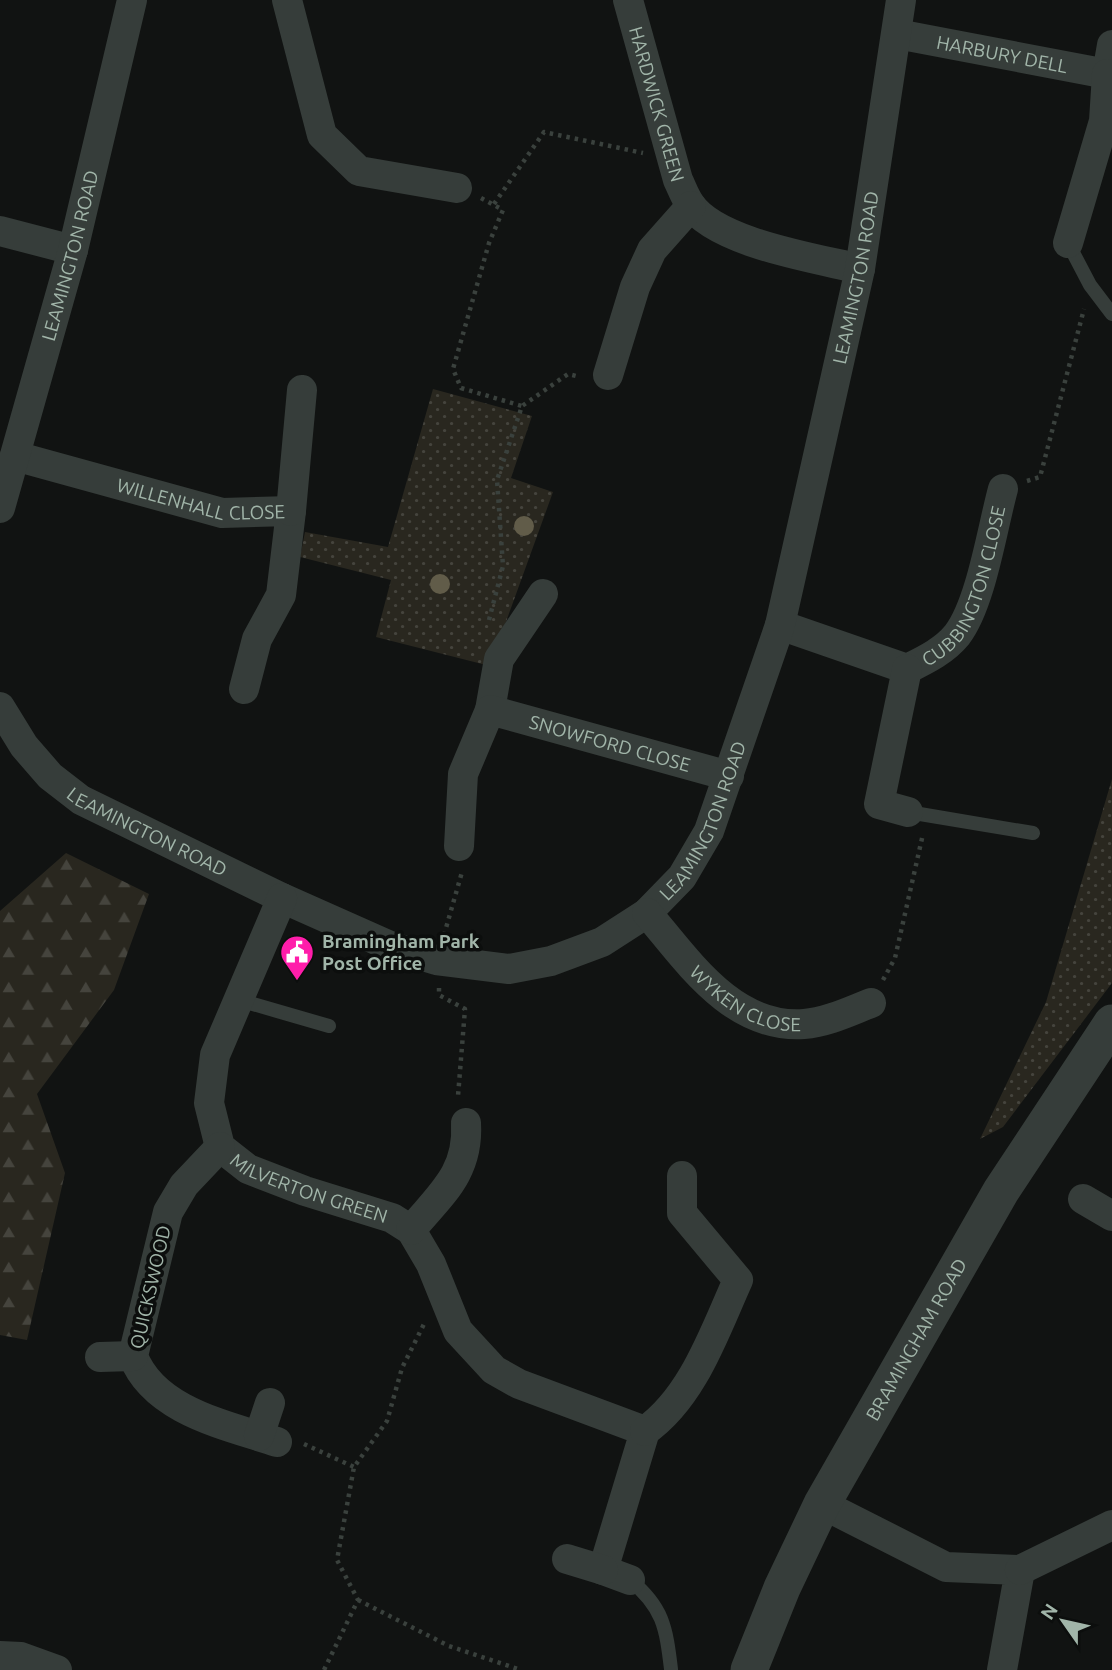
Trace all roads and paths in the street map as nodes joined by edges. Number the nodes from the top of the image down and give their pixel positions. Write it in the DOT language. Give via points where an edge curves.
graph roads {
  1 [pos="132,0"];
  2 [pos="287,0"];
  3 [pos="628,0"];
  4 [pos="901,0"];
  5 [pos="897,34"];
  6 [pos="1110,60"];
  7 [pos="672,159"];
  8 [pos="457,187"];
  9 [pos="494,204"];
  10 [pos="691,206"];
  11 [pos="0,231"];
  12 [pos="1068,243"];
  13 [pos="73,250"];
  14 [pos="860,269"];
  15 [pos="1090,285"];
  16 [pos="1112,314"];
  17 [pos="608,375"];
  18 [pos="303,390"];
  19 [pos="522,406"];
  20 [pos="15,456"];
  21 [pos="1003,489"];
  22 [pos="0,508"];
  23 [pos="291,511"];
  24 [pos="542,594"];
  25 [pos="780,625"];
  26 [pos="488,626"];
  27 [pos="907,669"];
  28 [pos="244,689"];
  29 [pos="0,707"];
  30 [pos="490,710"];
  31 [pos="729,776"];
  32 [pos="918,813"];
  33 [pos="1032,833"];
  34 [pos="459,846"];
  35 [pos="282,898"];
  36 [pos="647,913"];
  37 [pos="239,1000"];
  38 [pos="871,1003"];
  39 [pos="1112,1023"];
  40 [pos="329,1026"];
  41 [pos="466,1123"];
  42 [pos="220,1147"];
  43 [pos="682,1176"];
  44 [pos="1083,1199"];
  45 [pos="1112,1216"];
  46 [pos="411,1230"];
  47 [pos="440,1290"];
  48 [pos="132,1356"];
  49 [pos="100,1357"];
  50 [pos="270,1403"];
  51 [pos="645,1431"];
  52 [pos="268,1439"];
  53 [pos="354,1467"];
  54 [pos="822,1504"];
  55 [pos="1112,1525"];
  56 [pos="567,1559"];
  57 [pos="1020,1570"];
  58 [pos="617,1575"];
  59 [pos="358,1600"];
  60 [pos="0,1656"];
  61 [pos="671,1669"];
  62 [pos="57,1670"];
  63 [pos="324,1670"];
  64 [pos="521,1670"];
  65 [pos="749,1670"];
  66 [pos="1002,1670"];
  1 -- 13 [label="street, LEAMINGTON ROAD"];
  2 -- 8 [label="street" via="322,135 359,171"];
  3 -- 7 [label="street, HARDWICK GREEN"];
  4 -- 5 [label="street, LEAMINGTON ROAD"];
  5 -- 6 [label="street, HARBURY DELL"];
  5 -- 14 [label="street, LEAMINGTON ROAD"];
  6 -- 12 [label="street, HARBURY DELL" via="1104,121"];
  7 -- 9 [label="path" via="544,132"];
  7 -- 10 [label="street, HARDWICK GREEN"];
  8 -- 9 [label="path"];
  9 -- 19 [label="path" via="503,210 453,369 461,388"];
  10 -- 14 [label="street, HARDWICK GREEN" via="715,225 746,240"];
  10 -- 17 [label="street, HARDWICK GREEN" via="652,250 635,287"];
  11 -- 13 [label="street"];
  12 -- 15 [label="lane"];
  13 -- 20 [label="street, LEAMINGTON ROAD"];
  14 -- 25 [label="street, LEAMINGTON ROAD"];
  15 -- 16 [label="lane"];
  15 -- 21 [label="path" via="1040,477"];
  17 -- 19 [label="path" via="591,380 568,374"];
  18 -- 23 [label="street"];
  19 -- 26 [label="path" via="497,480 503,566"];
  20 -- 22 [label="street, LEAMINGTON ROAD"];
  20 -- 23 [label="street, WILLENHALL CLOSE" via="222,513"];
  21 -- 27 [label="street, CUBBINGTON CLOSE" via="971,610 956,636 936,654"];
  23 -- 28 [label="street, WILLENHALL CLOSE" via="281,595 257,639"];
  24 -- 30 [label="street" via="499,659"];
  25 -- 27 [label="street, CUBBINGTON CLOSE"];
  25 -- 31 [label="street, LEAMINGTON ROAD"];
  27 -- 32 [label="street, CUBBINGTON CLOSE" via="879,804"];
  29 -- 35 [label="street, LEAMINGTON ROAD" via="50,776 81,800"];
  30 -- 31 [label="street, SNOWFORD CLOSE"];
  30 -- 34 [label="street" via="463,774"];
  31 -- 36 [label="street, LEAMINGTON ROAD" via="709,831 682,877"];
  32 -- 33 [label="lane"];
  32 -- 38 [label="path" via="895,958"];
  35 -- 36 [label="street, LEAMINGTON ROAD" via="390,946 436,960 509,969 551,961 602,942"];
  35 -- 37 [label="street, MILVERTON GREEN"];
  36 -- 38 [label="street, WYKEN CLOSE" via="705,982 735,1006 766,1019 803,1024"];
  37 -- 40 [label="lane"];
  37 -- 42 [label="street, MILVERTON GREEN" via="215,1055 209,1103"];
  39 -- 54 [label="street, BRAMINGHAM ROAD" via="1001,1191"];
  41 -- 46 [label="street, MILVERTON GREEN" via="468,1146 460,1169"];
  42 -- 46 [label="street, MILVERTON GREEN" via="248,1169 392,1218"];
  42 -- 48 [label="street, QUICKSWOOD" via="184,1185 168,1212"];
  43 -- 51 [label="street" via="682,1213 738,1280 696,1371 666,1416"];
  44 -- 45 [label="street"];
  46 -- 47 [label="street, MILVERTON GREEN"];
  47 -- 51 [label="street, MILVERTON GREEN" via="458,1331 494,1370 519,1384"];
  47 -- 53 [label="path" via="402,1368 387,1421"];
  48 -- 49 [label="street"];
  48 -- 52 [label="street, QUICKSWOOD" via="139,1373 202,1419"];
  50 -- 52 [label="street"];
  51 -- 58 [label="street"];
  52 -- 53 [label="path" via="288,1438"];
  53 -- 59 [label="path" via="337,1560"];
  54 -- 57 [label="street" via="946,1567"];
  54 -- 65 [label="street, BRAMINGHAM ROAD"];
  55 -- 57 [label="street"];
  56 -- 58 [label="street"];
  57 -- 66 [label="street"];
  58 -- 61 [label="lane" via="649,1595 658,1608"];
  59 -- 63 [label="path"];
  59 -- 64 [label="path" via="449,1646"];
  60 -- 62 [label="street" via="21,1657"];
}
